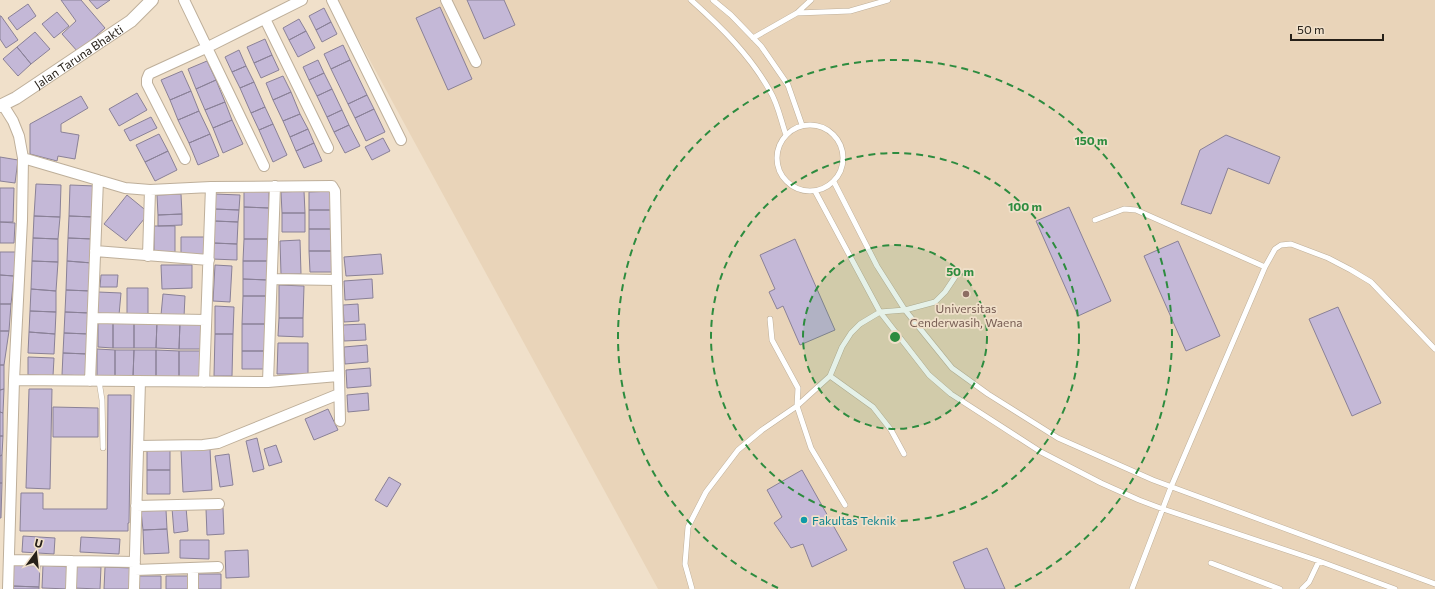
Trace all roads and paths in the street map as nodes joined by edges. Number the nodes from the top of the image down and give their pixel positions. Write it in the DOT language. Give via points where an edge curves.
graph roads {
  1 [pos="152,0"];
  2 [pos="184,0"];
  3 [pos="302,0"];
  4 [pos="332,0"];
  5 [pos="446,0"];
  6 [pos="691,0"];
  7 [pos="713,0"];
  8 [pos="811,0"];
  9 [pos="888,0"];
  10 [pos="797,13"];
  11 [pos="265,19"];
  12 [pos="753,38"];
  13 [pos="208,47"];
  14 [pos="476,62"];
  15 [pos="2,105"];
  16 [pos="802,125"];
  17 [pos="786,135"];
  18 [pos="401,140"];
  19 [pos="328,148"];
  20 [pos="23,158"];
  21 [pos="185,159"];
  22 [pos="264,166"];
  23 [pos="98,180"];
  24 [pos="834,182"];
  25 [pos="275,186"];
  26 [pos="211,187"];
  27 [pos="150,190"];
  28 [pos="815,191"];
  29 [pos="1095,220"];
  30 [pos="95,251"];
  31 [pos="148,256"];
  32 [pos="209,260"];
  33 [pos="1266,267"];
  34 [pos="959,270"];
  35 [pos="272,279"];
  36 [pos="337,280"];
  37 [pos="905,310"];
  38 [pos="880,312"];
  39 [pos="93,318"];
  40 [pos="770,319"];
  41 [pos="206,320"];
  42 [pos="1435,349"];
  43 [pos="338,376"];
  44 [pos="830,376"];
  45 [pos="14,380"];
  46 [pos="95,381"];
  47 [pos="140,381"];
  48 [pos="204,382"];
  49 [pos="268,382"];
  50 [pos="339,394"];
  51 [pos="797,406"];
  52 [pos="340,421"];
  53 [pos="138,446"];
  54 [pos="103,448"];
  55 [pos="904,454"];
  56 [pos="1171,487"];
  57 [pos="219,504"];
  58 [pos="846,505"];
  59 [pos="136,506"];
  60 [pos="1163,510"];
  61 [pos="9,560"];
  62 [pos="1318,560"];
  63 [pos="72,561"];
  64 [pos="1211,563"];
  65 [pos="135,566"];
  66 [pos="218,567"];
  67 [pos="193,568"];
  68 [pos="1435,584"];
  69 [pos="8,589"];
  70 [pos="71,589"];
  71 [pos="134,589"];
  72 [pos="193,589"];
  73 [pos="692,589"];
  74 [pos="1132,589"];
  75 [pos="1280,589"];
  76 [pos="1302,589"];
  77 [pos="1396,589"];
  1 -- 15 [label="street, Jalan Taruna Bhakti" via="131,21"];
  2 -- 13 [label="street"];
  3 -- 11 [label="street"];
  4 -- 18 [label="street"];
  5 -- 14 [label="street"];
  6 -- 17 [label="lane" via="750,58 771,92"];
  7 -- 12 [label="lane"];
  8 -- 10 [label="lane"];
  9 -- 10 [label="lane" via="850,11"];
  10 -- 12 [label="lane"];
  11 -- 13 [label="street"];
  11 -- 19 [label="street"];
  12 -- 16 [label="lane" via="788,84"];
  13 -- 21 [label="street" via="149,74 147,79 147,84"];
  13 -- 22 [label="street"];
  15 -- 20 [label="street" via="19,136"];
  16 -- 17 [label="lane"];
  16 -- 24 [label="lane" via="820,126 835,134 843,150 843,167"];
  17 -- 28 [label="lane" via="777,156 778,168 792,186 804,191"];
  20 -- 23 [label="street"];
  20 -- 45 [label="street"];
  23 -- 27 [label="street" via="125,188"];
  23 -- 30 [label="street"];
  24 -- 28 [label="lane"];
  24 -- 37 [label="lane" via="877,266"];
  25 -- 26 [label="street"];
  25 -- 35 [label="street"];
  25 -- 36 [label="street" via="334,188"];
  26 -- 27 [label="street"];
  26 -- 32 [label="street"];
  27 -- 31 [label="street"];
  28 -- 38 [label="lane"];
  29 -- 33 [label="lane" via="1124,209 1136,210"];
  30 -- 31 [label="street"];
  30 -- 39 [label="street"];
  31 -- 32 [label="street"];
  32 -- 41 [label="street"];
  33 -- 42 [label="lane" via="1275,249 1281,245 1291,244 1328,258 1371,282"];
  33 -- 56 [label="lane"];
  34 -- 37 [label="lane" via="935,302"];
  35 -- 36 [label="street"];
  35 -- 49 [label="street"];
  36 -- 43 [label="street"];
  37 -- 38 [label="lane"];
  37 -- 56 [label="lane" via="952,368 988,394 1058,438"];
  38 -- 44 [label="lane" via="850,333"];
  38 -- 60 [label="lane" via="928,375 951,394 1040,452 1120,492"];
  39 -- 41 [label="street"];
  39 -- 46 [label="street"];
  40 -- 51 [label="lane" via="772,340 798,388"];
  41 -- 48 [label="street"];
  43 -- 49 [label="street"];
  43 -- 50 [label="street"];
  44 -- 51 [label="lane"];
  44 -- 55 [label="lane" via="874,407"];
  45 -- 46 [label="street"];
  45 -- 61 [label="street"];
  46 -- 47 [label="street"];
  46 -- 54 [label="lane" via="102,400"];
  47 -- 48 [label="street"];
  47 -- 53 [label="street"];
  48 -- 49 [label="street"];
  50 -- 52 [label="street"];
  50 -- 53 [label="street" via="218,443"];
  51 -- 58 [label="lane" via="811,448"];
  51 -- 73 [label="lane" via="738,450 706,492 688,527 686,564"];
  53 -- 59 [label="street"];
  56 -- 60 [label="lane"];
  56 -- 68 [label="lane"];
  57 -- 59 [label="street"];
  59 -- 65 [label="street"];
  60 -- 62 [label="lane"];
  60 -- 74 [label="lane"];
  61 -- 63 [label="street"];
  61 -- 69 [label="street"];
  62 -- 76 [label="lane" via="1309,582"];
  62 -- 77 [label="lane"];
  63 -- 65 [label="street"];
  63 -- 70 [label="street"];
  64 -- 75 [label="lane"];
  65 -- 67 [label="street"];
  65 -- 71 [label="street"];
  66 -- 67 [label="street"];
  67 -- 72 [label="street"];
}
